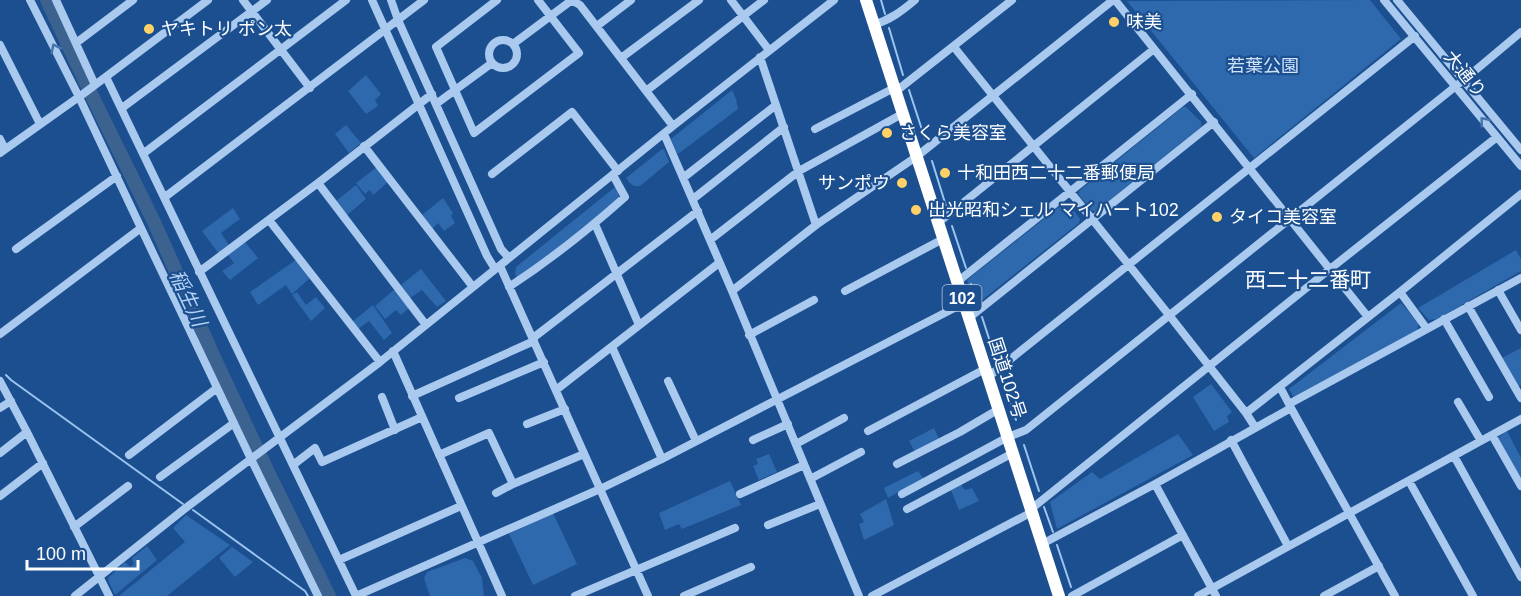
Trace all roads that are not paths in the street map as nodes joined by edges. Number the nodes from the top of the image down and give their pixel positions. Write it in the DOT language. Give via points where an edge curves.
graph roads {
  1 [pos="30,0"];
  2 [pos="133,0"];
  3 [pos="208,0"];
  4 [pos="243,0"];
  5 [pos="267,0"];
  6 [pos="346,0"];
  7 [pos="372,0"];
  8 [pos="391,0"];
  9 [pos="424,0"];
  10 [pos="497,0"];
  11 [pos="538,0"];
  12 [pos="571,0"];
  13 [pos="631,0"];
  14 [pos="699,0"];
  15 [pos="731,0"];
  16 [pos="764,0"];
  17 [pos="834,0"];
  18 [pos="866,0"];
  19 [pos="915,0"];
  20 [pos="1012,0"];
  21 [pos="1114,0"];
  22 [pos="1384,0"];
  23 [pos="1397,0"];
  24 [pos="60,2"];
  25 [pos="252,11"];
  26 [pos="551,16"];
  27 [pos="744,16"];
  28 [pos="398,20"];
  29 [pos="873,25"];
  30 [pos="597,26"];
  31 [pos="386,30"];
  32 [pos="1521,32"];
  33 [pos="1414,36"];
  34 [pos="76,43"];
  35 [pos="513,44"];
  36 [pos="0,45"];
  37 [pos="954,47"];
  38 [pos="281,49"];
  39 [pos="1154,49"];
  40 [pos="769,50"];
  41 [pos="760,57"];
  42 [pos="621,58"];
  43 [pos="492,63"];
  44 [pos="106,77"];
  45 [pos="1463,80"];
  46 [pos="94,86"];
  47 [pos="1456,86"];
  48 [pos="310,88"];
  49 [pos="454,90"];
  50 [pos="894,90"];
  51 [pos="646,91"];
  52 [pos="432,94"];
  53 [pos="1192,94"];
  54 [pos="81,95"];
  55 [pos="993,96"];
  56 [pos="419,103"];
  57 [pos="436,104"];
  58 [pos="776,105"];
  59 [pos="122,108"];
  60 [pos="902,114"];
  61 [pos="1214,122"];
  62 [pos="40,124"];
  63 [pos="673,126"];
  64 [pos="784,127"];
  65 [pos="814,129"];
  66 [pos="664,134"];
  67 [pos="1497,137"];
  68 [pos="0,139"];
  69 [pos="364,146"];
  70 [pos="1033,146"];
  71 [pos="1521,150"];
  72 [pos="3,151"];
  73 [pos="144,153"];
  74 [pos="916,157"];
  75 [pos="1521,166"];
  76 [pos="1250,168"];
  77 [pos="799,171"];
  78 [pos="615,173"];
  79 [pos="492,174"];
  80 [pos="117,176"];
  81 [pos="683,178"];
  82 [pos="318,183"];
  83 [pos="1070,192"];
  84 [pos="1521,194"];
  85 [pos="165,197"];
  86 [pos="693,199"];
  87 [pos="698,211"];
  88 [pos="1092,219"];
  89 [pos="1291,219"];
  90 [pos="269,220"];
  91 [pos="595,224"];
  92 [pos="938,224"];
  93 [pos="816,225"];
  94 [pos="141,228"];
  95 [pos="943,239"];
  96 [pos="710,240"];
  97 [pos="16,249"];
  98 [pos="509,258"];
  99 [pos="719,263"];
  100 [pos="1128,266"];
  101 [pos="497,267"];
  102 [pos="1330,269"];
  103 [pos="200,272"];
  104 [pos="617,274"];
  105 [pos="1521,278"];
  106 [pos="957,282"];
  107 [pos="473,287"];
  108 [pos="509,287"];
  109 [pos="1498,290"];
  110 [pos="732,291"];
  111 [pos="845,291"];
  112 [pos="1400,292"];
  113 [pos="814,300"];
  114 [pos="964,303"];
  115 [pos="1468,306"];
  116 [pos="1169,315"];
  117 [pos="1368,317"];
  118 [pos="969,318"];
  119 [pos="1444,320"];
  120 [pos="426,325"];
  121 [pos="639,325"];
  122 [pos="1427,329"];
  123 [pos="1521,330"];
  124 [pos="0,334"];
  125 [pos="749,335"];
  126 [pos="533,340"];
  127 [pos="612,347"];
  128 [pos="393,351"];
  129 [pos="380,362"];
  130 [pos="544,362"];
  131 [pos="1210,367"];
  132 [pos="986,373"];
  133 [pos="0,381"];
  134 [pos="668,381"];
  135 [pos="1280,387"];
  136 [pos="217,388"];
  137 [pos="556,390"];
  138 [pos="412,396"];
  139 [pos="382,397"];
  140 [pos="1489,397"];
  141 [pos="459,398"];
  142 [pos="1521,398"];
  143 [pos="777,399"];
  144 [pos="11,400"];
  145 [pos="1458,402"];
  146 [pos="1290,406"];
  147 [pos="0,408"];
  148 [pos="565,409"];
  149 [pos="999,409"];
  150 [pos="1246,413"];
  151 [pos="422,417"];
  152 [pos="844,418"];
  153 [pos="1521,419"];
  154 [pos="234,423"];
  155 [pos="527,424"];
  156 [pos="788,424"];
  157 [pos="1255,427"];
  158 [pos="395,430"];
  159 [pos="868,431"];
  160 [pos="27,432"];
  161 [pos="1492,435"];
  162 [pos="1008,437"];
  163 [pos="280,439"];
  164 [pos="753,440"];
  165 [pos="696,441"];
  166 [pos="1231,441"];
  167 [pos="1481,441"];
  168 [pos="796,444"];
  169 [pos="861,452"];
  170 [pos="0,453"];
  171 [pos="1013,453"];
  172 [pos="584,454"];
  173 [pos="129,455"];
  174 [pos="439,455"];
  175 [pos="1454,456"];
  176 [pos="253,457"];
  177 [pos="662,459"];
  178 [pos="43,464"];
  179 [pos="293,465"];
  180 [pos="804,465"];
  181 [pos="897,465"];
  182 [pos="160,477"];
  183 [pos="810,479"];
  184 [pos="1409,481"];
  185 [pos="513,484"];
  186 [pos="1155,484"];
  187 [pos="128,486"];
  188 [pos="1521,486"];
  189 [pos="600,489"];
  190 [pos="496,493"];
  191 [pos="740,494"];
  192 [pos="903,494"];
  193 [pos="0,496"];
  194 [pos="820,504"];
  195 [pos="461,506"];
  196 [pos="907,509"];
  197 [pos="1031,510"];
  198 [pos="1350,513"];
  199 [pos="768,525"];
  200 [pos="74,527"];
  201 [pos="735,528"];
  202 [pos="1183,536"];
  203 [pos="1042,543"];
  204 [pos="478,544"];
  205 [pos="1288,546"];
  206 [pos="339,560"];
  207 [pos="1379,566"];
  208 [pos="750,567"];
  209 [pos="635,569"];
  210 [pos="1521,577"];
  211 [pos="99,578"];
  212 [pos="1214,592"];
  213 [pos="75,596"];
  214 [pos="109,596"];
  215 [pos="318,596"];
  216 [pos="356,596"];
  217 [pos="502,596"];
  218 [pos="575,596"];
  219 [pos="648,596"];
  220 [pos="684,596"];
  221 [pos="859,596"];
  222 [pos="872,596"];
  223 [pos="1059,596"];
  224 [pos="1072,596"];
  225 [pos="1198,596"];
  226 [pos="1324,596"];
  227 [pos="1395,596"];
  228 [pos="1473,596"];
  54 -- 1 [label="street, one-way"];
  2 -- 34 [label="street"];
  3 -- 44 [label="street"];
  4 -- 25 [label="street"];
  5 -- 25 [label="street"];
  6 -- 38 [label="street"];
  7 -- 31 [label="street"];
  8 -- 28 [label="street"];
  9 -- 28 [label="street"];
  10 -- 49 [label="street" via="436,47"];
  11 -- 26 [label="street"];
  12 -- 26 [label="street"];
  12 -- 30 [label="street"];
  13 -- 30 [label="street"];
  14 -- 42 [label="street"];
  15 -- 27 [label="street"];
  16 -- 27 [label="street"];
  17 -- 40 [label="street"];
  18 -- 29 [label="highway, 国道102号 / 102"];
  19 -- 29 [label="street" via="885,22"];
  20 -- 37 [label="street"];
  21 -- 39 [label="street"];
  21 -- 55 [label="street"];
  22 -- 33 [label="street, 大通り"];
  23 -- 45 [label="street, 大通り"];
  24 -- 34 [label="street"];
  25 -- 38 [label="street"];
  25 -- 59 [label="street"];
  26 -- 35 [label="street"];
  26 -- 49 [label="street" via="579,53 474,133"];
  27 -- 40 [label="street"];
  27 -- 51 [label="street"];
  28 -- 31 [label="street"];
  28 -- 52 [label="street"];
  29 -- 50 [label="highway, 国道102号 / 102"];
  30 -- 42 [label="street"];
  31 -- 48 [label="street"];
  31 -- 56 [label="street"];
  32 -- 45 [label="street"];
  33 -- 47 [label="street, 大通り"];
  33 -- 76 [label="street"];
  34 -- 46 [label="street"];
  35 -- 43 [label="street" via="505,40 495,42 489,49"];
  35 -- 43 [label="street" via="516,52 512,64 504,68"];
  36 -- 62 [label="street"];
  37 -- 50 [label="street"];
  37 -- 55 [label="street"];
  38 -- 48 [label="street"];
  38 -- 73 [label="street"];
  39 -- 53 [label="street"];
  39 -- 70 [label="street"];
  40 -- 41 [label="street"];
  41 -- 58 [label="street"];
  41 -- 63 [label="street"];
  42 -- 51 [label="street"];
  43 -- 49 [label="street"];
  44 -- 46 [label="street"];
  44 -- 59 [label="street"];
  45 -- 47 [label="street"];
  45 -- 71 [label="street, 大通り"];
  46 -- 54 [label="street"];
  67 -- 47 [label="street, 大通り, one-way"];
  47 -- 89 [label="street"];
  48 -- 85 [label="street"];
  49 -- 57 [label="street"];
  50 -- 60 [label="highway, 国道102号 / 102"];
  50 -- 65 [label="street"];
  51 -- 63 [label="street"];
  52 -- 56 [label="street"];
  52 -- 57 [label="street"];
  53 -- 61 [label="street"];
  53 -- 83 [label="street"];
  54 -- 62 [label="street"];
  54 -- 80 [label="street"];
  55 -- 70 [label="street"];
  55 -- 74 [label="street"];
  56 -- 69 [label="street"];
  56 -- 101 [label="street" via="487,256"];
  57 -- 98 [label="street" via="501,249"];
  58 -- 64 [label="street"];
  58 -- 81 [label="street"];
  59 -- 73 [label="street"];
  60 -- 74 [label="highway, 国道102号 / 102"];
  60 -- 77 [label="street"];
  61 -- 76 [label="street"];
  61 -- 88 [label="street"];
  62 -- 72 [label="street"];
  63 -- 66 [label="street"];
  64 -- 77 [label="street"];
  64 -- 86 [label="street"];
  66 -- 78 [label="street"];
  66 -- 81 [label="street"];
  67 -- 75 [label="street, 大通り"];
  67 -- 102 [label="street"];
  68 -- 72 [label="street"];
  69 -- 82 [label="street"];
  69 -- 107 [label="street"];
  70 -- 83 [label="street"];
  70 -- 92 [label="street"];
  73 -- 85 [label="street"];
  74 -- 92 [label="highway, 国道102号 / 102"];
  74 -- 93 [label="street"];
  76 -- 89 [label="street"];
  76 -- 100 [label="street"];
  77 -- 93 [label="street"];
  77 -- 96 [label="street"];
  78 -- 79 [label="street" via="572,112"];
  78 -- 91 [label="street" via="625,198"];
  78 -- 98 [label="street"];
  80 -- 94 [label="street"];
  80 -- 97 [label="street"];
  81 -- 86 [label="street"];
  82 -- 90 [label="street"];
  82 -- 120 [label="street"];
  83 -- 88 [label="street"];
  83 -- 106 [label="street"];
  84 -- 112 [label="street"];
  85 -- 103 [label="street"];
  86 -- 87 [label="street"];
  87 -- 96 [label="street"];
  87 -- 104 [label="street"];
  88 -- 100 [label="street"];
  88 -- 118 [label="street"];
  89 -- 102 [label="street"];
  89 -- 116 [label="street"];
  90 -- 103 [label="street"];
  90 -- 129 [label="street"];
  91 -- 104 [label="street"];
  91 -- 108 [label="street"];
  92 -- 95 [label="highway, 国道102号 / 102"];
  93 -- 110 [label="street"];
  94 -- 124 [label="street"];
  94 -- 136 [label="street"];
  95 -- 106 [label="highway, 国道102号 / 102"];
  95 -- 111 [label="street"];
  96 -- 99 [label="street"];
  98 -- 101 [label="street"];
  99 -- 110 [label="street"];
  99 -- 121 [label="street"];
  100 -- 116 [label="street"];
  100 -- 132 [label="street"];
  101 -- 107 [label="street"];
  101 -- 108 [label="street"];
  102 -- 117 [label="street"];
  102 -- 131 [label="street"];
  103 -- 163 [label="street"];
  104 -- 121 [label="street"];
  104 -- 126 [label="street"];
  105 -- 109 [label="street"];
  106 -- 114 [label="highway, 国道102号 / 102"];
  107 -- 120 [label="street"];
  108 -- 126 [label="street"];
  109 -- 115 [label="street"];
  109 -- 123 [label="street"];
  110 -- 125 [label="street"];
  112 -- 117 [label="street"];
  112 -- 122 [label="street"];
  113 -- 125 [label="street"];
  114 -- 118 [label="highway, 国道102号 / 102"];
  114 -- 143 [label="street"];
  115 -- 119 [label="street"];
  115 -- 142 [label="street"];
  116 -- 131 [label="street"];
  116 -- 162 [label="street" via="1026,430"];
  117 -- 135 [label="street"];
  118 -- 132 [label="highway, 国道102号 / 102"];
  119 -- 122 [label="street"];
  119 -- 140 [label="street"];
  120 -- 128 [label="street"];
  121 -- 127 [label="street"];
  122 -- 146 [label="street"];
  125 -- 143 [label="street"];
  126 -- 130 [label="street"];
  126 -- 138 [label="street"];
  127 -- 137 [label="street"];
  127 -- 177 [label="street"];
  128 -- 129 [label="street"];
  128 -- 138 [label="street"];
  129 -- 163 [label="street"];
  130 -- 137 [label="street"];
  130 -- 141 [label="street"];
  131 -- 150 [label="street"];
  131 -- 197 [label="street"];
  132 -- 149 [label="highway, 国道102号 / 102"];
  132 -- 159 [label="street"];
  133 -- 144 [label="street"];
  134 -- 165 [label="street"];
  135 -- 146 [label="street"];
  135 -- 150 [label="street"];
  136 -- 154 [label="street"];
  136 -- 173 [label="street"];
  137 -- 148 [label="street"];
  138 -- 151 [label="street"];
  139 -- 158 [label="street"];
  143 -- 156 [label="street"];
  143 -- 165 [label="street"];
  144 -- 147 [label="street"];
  144 -- 160 [label="street"];
  145 -- 167 [label="street"];
  146 -- 157 [label="street"];
  146 -- 198 [label="street"];
  148 -- 155 [label="street"];
  148 -- 172 [label="street"];
  149 -- 162 [label="highway, 国道102号 / 102"];
  149 -- 181 [label="street"];
  150 -- 157 [label="street"];
  151 -- 158 [label="street"];
  151 -- 174 [label="street"];
  152 -- 168 [label="street"];
  153 -- 161 [label="street"];
  154 -- 176 [label="street"];
  154 -- 182 [label="street"];
  156 -- 164 [label="street"];
  156 -- 168 [label="street"];
  157 -- 166 [label="street"];
  158 -- 179 [label="street" via="322,462 315,448"];
  160 -- 170 [label="street"];
  160 -- 178 [label="street"];
  161 -- 167 [label="street"];
  161 -- 188 [label="street"];
  162 -- 171 [label="highway, 国道102号 / 102"];
  162 -- 192 [label="street"];
  163 -- 176 [label="street"];
  163 -- 179 [label="street"];
  165 -- 177 [label="street"];
  166 -- 186 [label="street"];
  166 -- 205 [label="street"];
  167 -- 175 [label="street"];
  168 -- 180 [label="street"];
  169 -- 183 [label="street"];
  171 -- 196 [label="street"];
  171 -- 197 [label="highway, 国道102号 / 102"];
  172 -- 185 [label="street"];
  172 -- 189 [label="street"];
  174 -- 185 [label="street" via="489,433"];
  174 -- 195 [label="street"];
  175 -- 184 [label="street"];
  175 -- 210 [label="street"];
  176 -- 211 [label="street"];
  176 -- 215 [label="street"];
  177 -- 189 [label="street"];
  178 -- 193 [label="street"];
  178 -- 200 [label="street"];
  179 -- 206 [label="street"];
  180 -- 183 [label="street"];
  180 -- 191 [label="street"];
  183 -- 194 [label="street"];
  184 -- 198 [label="street"];
  184 -- 228 [label="street"];
  185 -- 190 [label="street"];
  186 -- 202 [label="street"];
  186 -- 203 [label="street"];
  187 -- 200 [label="street"];
  189 -- 204 [label="street"];
  189 -- 209 [label="street"];
  194 -- 199 [label="street"];
  194 -- 221 [label="street"];
  195 -- 204 [label="street"];
  195 -- 206 [label="street"];
  197 -- 203 [label="highway, 国道102号 / 102"];
  197 -- 222 [label="street"];
  198 -- 205 [label="street"];
  198 -- 207 [label="street"];
  200 -- 211 [label="street"];
  201 -- 209 [label="street"];
  202 -- 212 [label="street"];
  202 -- 224 [label="street"];
  203 -- 223 [label="highway, 国道102号 / 102"];
  204 -- 216 [label="street"];
  204 -- 217 [label="street"];
  205 -- 212 [label="street"];
  206 -- 216 [label="street"];
  207 -- 226 [label="street"];
  207 -- 227 [label="street"];
  208 -- 220 [label="street"];
  209 -- 218 [label="street"];
  209 -- 219 [label="street"];
  211 -- 213 [label="street"];
  211 -- 214 [label="street"];
  212 -- 225 [label="street"];
}
